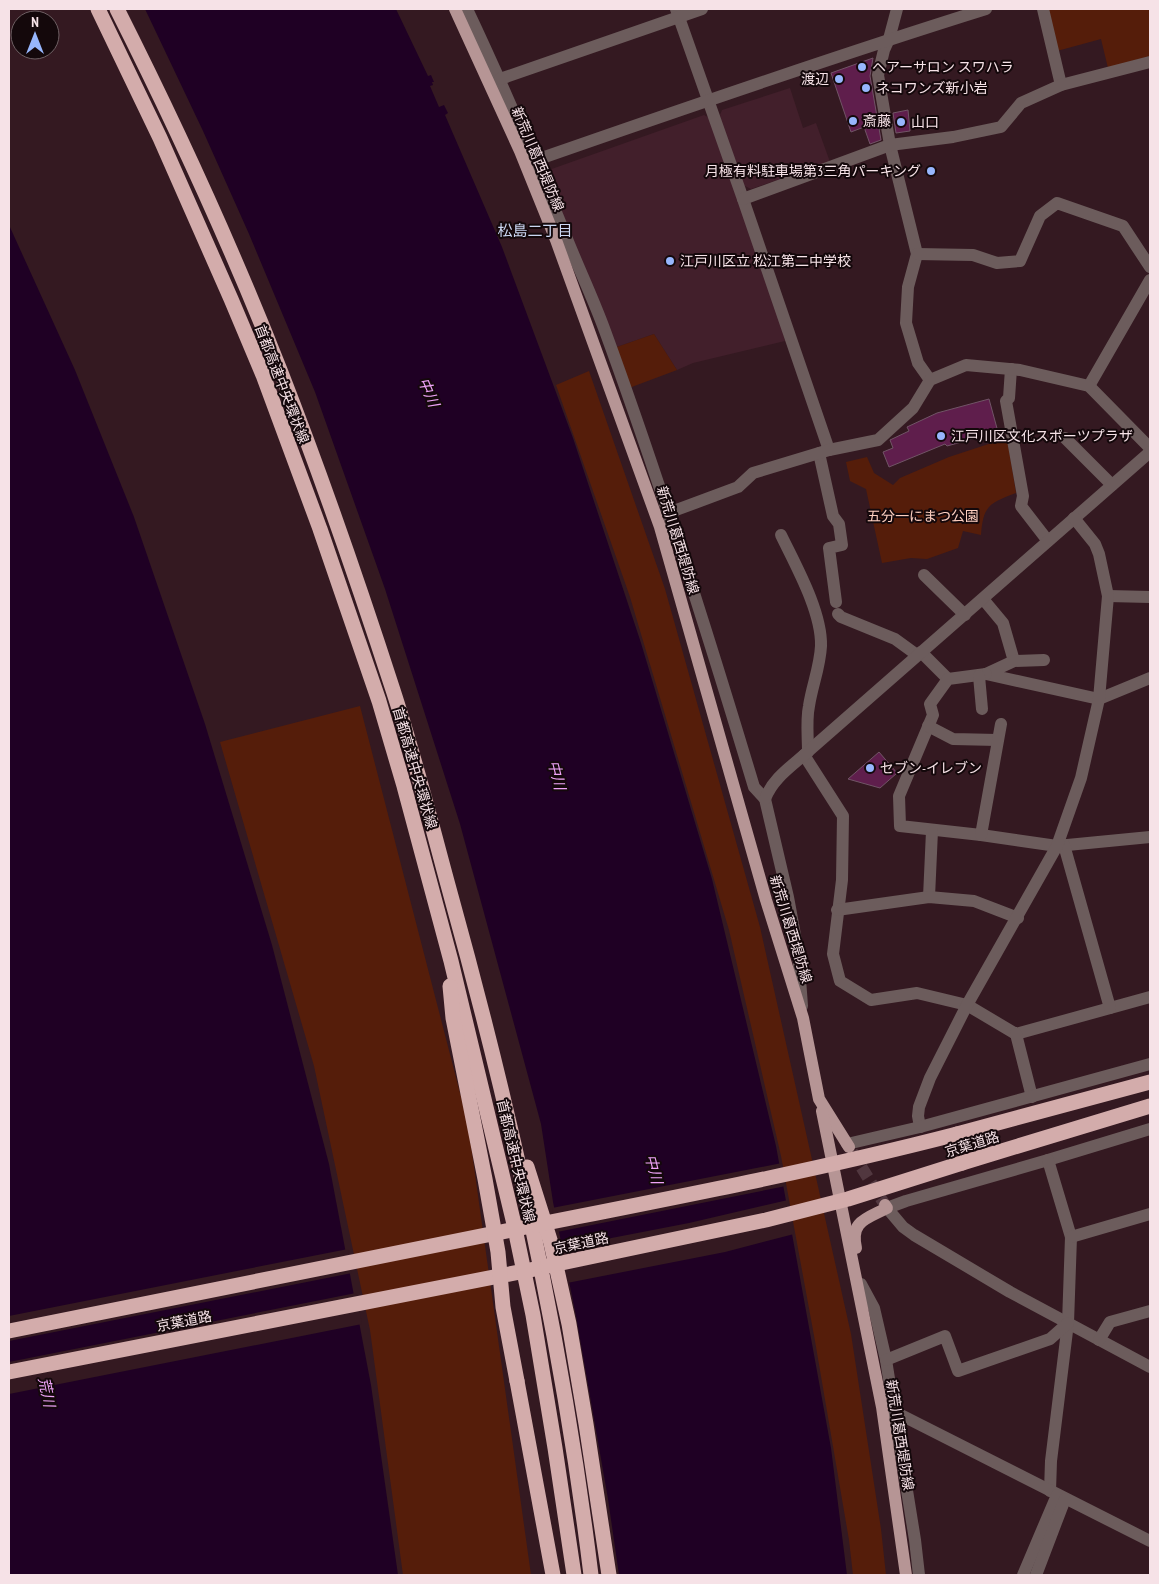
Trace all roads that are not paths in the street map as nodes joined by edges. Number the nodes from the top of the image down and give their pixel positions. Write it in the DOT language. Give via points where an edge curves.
graph roads {
  1 [pos="98,9"];
  2 [pos="117,9"];
  3 [pos="455,9"];
  4 [pos="467,9"];
  5 [pos="702,9"];
  6 [pos="896,9"];
  7 [pos="986,9"];
  8 [pos="1043,9"];
  9 [pos="678,13"];
  10 [pos="889,39"];
  11 [pos="1150,62"];
  12 [pos="500,79"];
  13 [pos="1061,85"];
  14 [pos="708,100"];
  15 [pos="890,145"];
  16 [pos="536,160"];
  17 [pos="743,198"];
  18 [pos="561,238"];
  19 [pos="918,254"];
  20 [pos="1150,267"];
  21 [pos="1150,280"];
  22 [pos="1011,369"];
  23 [pos="930,380"];
  24 [pos="1089,386"];
  25 [pos="1065,438"];
  26 [pos="1150,448"];
  27 [pos="824,451"];
  28 [pos="1150,452"];
  29 [pos="1112,485"];
  30 [pos="668,513"];
  31 [pos="1074,518"];
  32 [pos="782,535"];
  33 [pos="1048,541"];
  34 [pos="924,575"];
  35 [pos="1108,596"];
  36 [pos="1150,597"];
  37 [pos="983,599"];
  38 [pos="965,615"];
  39 [pos="919,654"];
  40 [pos="1044,660"];
  41 [pos="1014,661"];
  42 [pos="982,675"];
  43 [pos="1150,678"];
  44 [pos="948,679"];
  45 [pos="1099,699"];
  46 [pos="982,709"];
  47 [pos="1001,724"];
  48 [pos="928,726"];
  49 [pos="997,740"];
  50 [pos="806,753"];
  51 [pos="764,799"];
  52 [pos="932,831"];
  53 [pos="981,835"];
  54 [pos="1150,837"];
  55 [pos="1060,846"];
  56 [pos="929,897"];
  57 [pos="838,910"];
  58 [pos="1018,918"];
  59 [pos="448,948"];
  60 [pos="1150,997"];
  61 [pos="967,1005"];
  62 [pos="1110,1008"];
  63 [pos="802,1018"];
  64 [pos="1016,1034"];
  65 [pos="1150,1064"];
  66 [pos="1150,1082"];
  67 [pos="1032,1097"];
  68 [pos="820,1099"];
  69 [pos="1150,1106"];
  70 [pos="920,1127"];
  71 [pos="1150,1129"];
  72 [pos="512,1131"];
  73 [pos="848,1146"];
  74 [pos="1048,1160"];
  75 [pos="886,1207"];
  76 [pos="1150,1214"];
  77 [pos="1071,1237"];
  78 [pos="861,1284"];
  79 [pos="860,1300"];
  80 [pos="1150,1312"];
  81 [pos="1068,1323"];
  82 [pos="9,1331"];
  83 [pos="1099,1340"];
  84 [pos="886,1360"];
  85 [pos="1150,1367"];
  86 [pos="9,1372"];
  87 [pos="896,1412"];
  88 [pos="1057,1495"];
  89 [pos="1150,1542"];
  90 [pos="553,1575"];
  91 [pos="574,1575"];
  92 [pos="591,1575"];
  93 [pos="609,1575"];
  94 [pos="906,1575"];
  95 [pos="919,1575"];
  96 [pos="1023,1575"];
  97 [pos="1036,1575"];
  1 -- 59 [label="highway, 首都高速中央環状線, bridge" via="228,290 294,457 378,701"];
  2 -- 72 [label="highway, 首都高速中央環状線, bridge" via="177,132 278,366 336,524 394,692 468,957"];
  3 -- 18 [label="main road, 新荒川葛西堤防線"];
  4 -- 12 [label="street"];
  5 -- 9 [label="street"];
  6 -- 10 [label="street"];
  7 -- 10 [label="street"];
  8 -- 13 [label="street"];
  9 -- 12 [label="street"];
  9 -- 14 [label="street"];
  10 -- 14 [label="street"];
  10 -- 15 [label="street" via="878,75"];
  11 -- 13 [label="street"];
  12 -- 16 [label="street"];
  13 -- 15 [label="street" via="1021,103 1001,127"];
  14 -- 16 [label="street"];
  14 -- 17 [label="street"];
  15 -- 17 [label="street"];
  15 -- 19 [label="street"];
  16 -- 18 [label="street"];
  17 -- 27 [label="street"];
  18 -- 30 [label="street" via="604,329"];
  18 -- 63 [label="main road, 新荒川葛西堤防線" via="660,527"];
  19 -- 20 [label="street" via="973,255 997,263 1020,261 1040,216 1057,203 1123,226"];
  19 -- 23 [label="street" via="908,287 906,323 918,363"];
  21 -- 24 [label="street"];
  22 -- 23 [label="street" via="966,365"];
  22 -- 24 [label="street"];
  22 -- 33 [label="street" via="1009,398 1006,401 1023,496 1021,506"];
  23 -- 27 [label="street" via="913,408 878,440"];
  24 -- 26 [label="street"];
  25 -- 29 [label="street"];
  27 -- 30 [label="street" via="753,473 738,487"];
  27 -- 39 [label="street" via="842,545 829,548 841,617 895,639"];
  28 -- 29 [label="street"];
  29 -- 31 [label="street"];
  30 -- 51 [label="street" via="754,787"];
  31 -- 33 [label="street"];
  31 -- 35 [label="street" via="1095,544"];
  32 -- 50 [label="street" via="814,608 821,645 808,706"];
  33 -- 37 [label="street"];
  34 -- 38 [label="street"];
  35 -- 36 [label="street"];
  35 -- 45 [label="street"];
  37 -- 38 [label="street"];
  37 -- 41 [label="street" via="1003,623"];
  38 -- 39 [label="street"];
  39 -- 44 [label="street"];
  39 -- 50 [label="street"];
  40 -- 41 [label="street"];
  41 -- 42 [label="street"];
  42 -- 44 [label="street"];
  42 -- 45 [label="street"];
  42 -- 46 [label="street"];
  43 -- 45 [label="street"];
  44 -- 48 [label="street" via="930,704 933,715"];
  45 -- 55 [label="street" via="1081,778"];
  47 -- 49 [label="street"];
  48 -- 49 [label="street" via="953,739"];
  48 -- 52 [label="street" via="899,796 900,826"];
  49 -- 53 [label="street"];
  50 -- 51 [label="street" via="776,781"];
  50 -- 57 [label="street" via="844,816"];
  51 -- 63 [label="street" via="798,951"];
  52 -- 53 [label="street"];
  52 -- 56 [label="street"];
  53 -- 55 [label="street"];
  54 -- 55 [label="street"];
  55 -- 58 [label="street"];
  55 -- 62 [label="street"];
  56 -- 57 [label="street"];
  56 -- 58 [label="street" via="974,901"];
  57 -- 61 [label="street" via="833,954 840,982 871,1000 917,994"];
  58 -- 61 [label="street"];
  59 -- 90 [label="highway, bridge" via="453,1018 485,1179 498,1252 503,1307"];
  59 -- 91 [label="highway, 首都高速中央環状線, bridge" via="494,1135 533,1315"];
  60 -- 62 [label="street"];
  61 -- 64 [label="street"];
  61 -- 70 [label="street" via="930,1078 920,1106"];
  62 -- 64 [label="street"];
  63 -- 68 [label="main road, 新荒川葛西堤防線"];
  64 -- 67 [label="street"];
  65 -- 67 [label="street"];
  66 -- 82 [label="highway, 京葉道路, bridge" via="957,1134 801,1171"];
  67 -- 70 [label="street"];
  68 -- 73 [label="main road, 新荒川葛西堤防線"];
  68 -- 79 [label="main road, 新荒川葛西堤防線"];
  69 -- 86 [label="highway, 京葉道路, bridge" via="848,1199 766,1220 545,1267"];
  70 -- 73 [label="street"];
  71 -- 74 [label="street"];
  72 -- 92 [label="highway, 首都高速中央環状線, bridge" via="550,1319"];
  72 -- 93 [label="highway, bridge" via="531,1174 569,1324"];
  74 -- 75 [label="street"];
  74 -- 77 [label="street"];
  75 -- 78 [label="main road, 新荒川葛西堤防線" via="857,1226 854,1241"];
  75 -- 81 [label="street" via="914,1235"];
  76 -- 77 [label="street"];
  77 -- 81 [label="street"];
  78 -- 79 [label="main road, 新荒川葛西堤防線"];
  78 -- 84 [label="street" via="874,1308"];
  79 -- 94 [label="main road, 新荒川葛西堤防線" via="882,1407"];
  80 -- 83 [label="street" via="1110,1322"];
  81 -- 83 [label="street"];
  81 -- 84 [label="street" via="1050,1339 958,1371 945,1336"];
  81 -- 88 [label="street" via="1051,1461"];
  83 -- 85 [label="street"];
  84 -- 87 [label="street"];
  87 -- 88 [label="street"];
  87 -- 95 [label="street"];
  88 -- 89 [label="street"];
  88 -- 96 [label="street"];
  88 -- 97 [label="street"];
}
